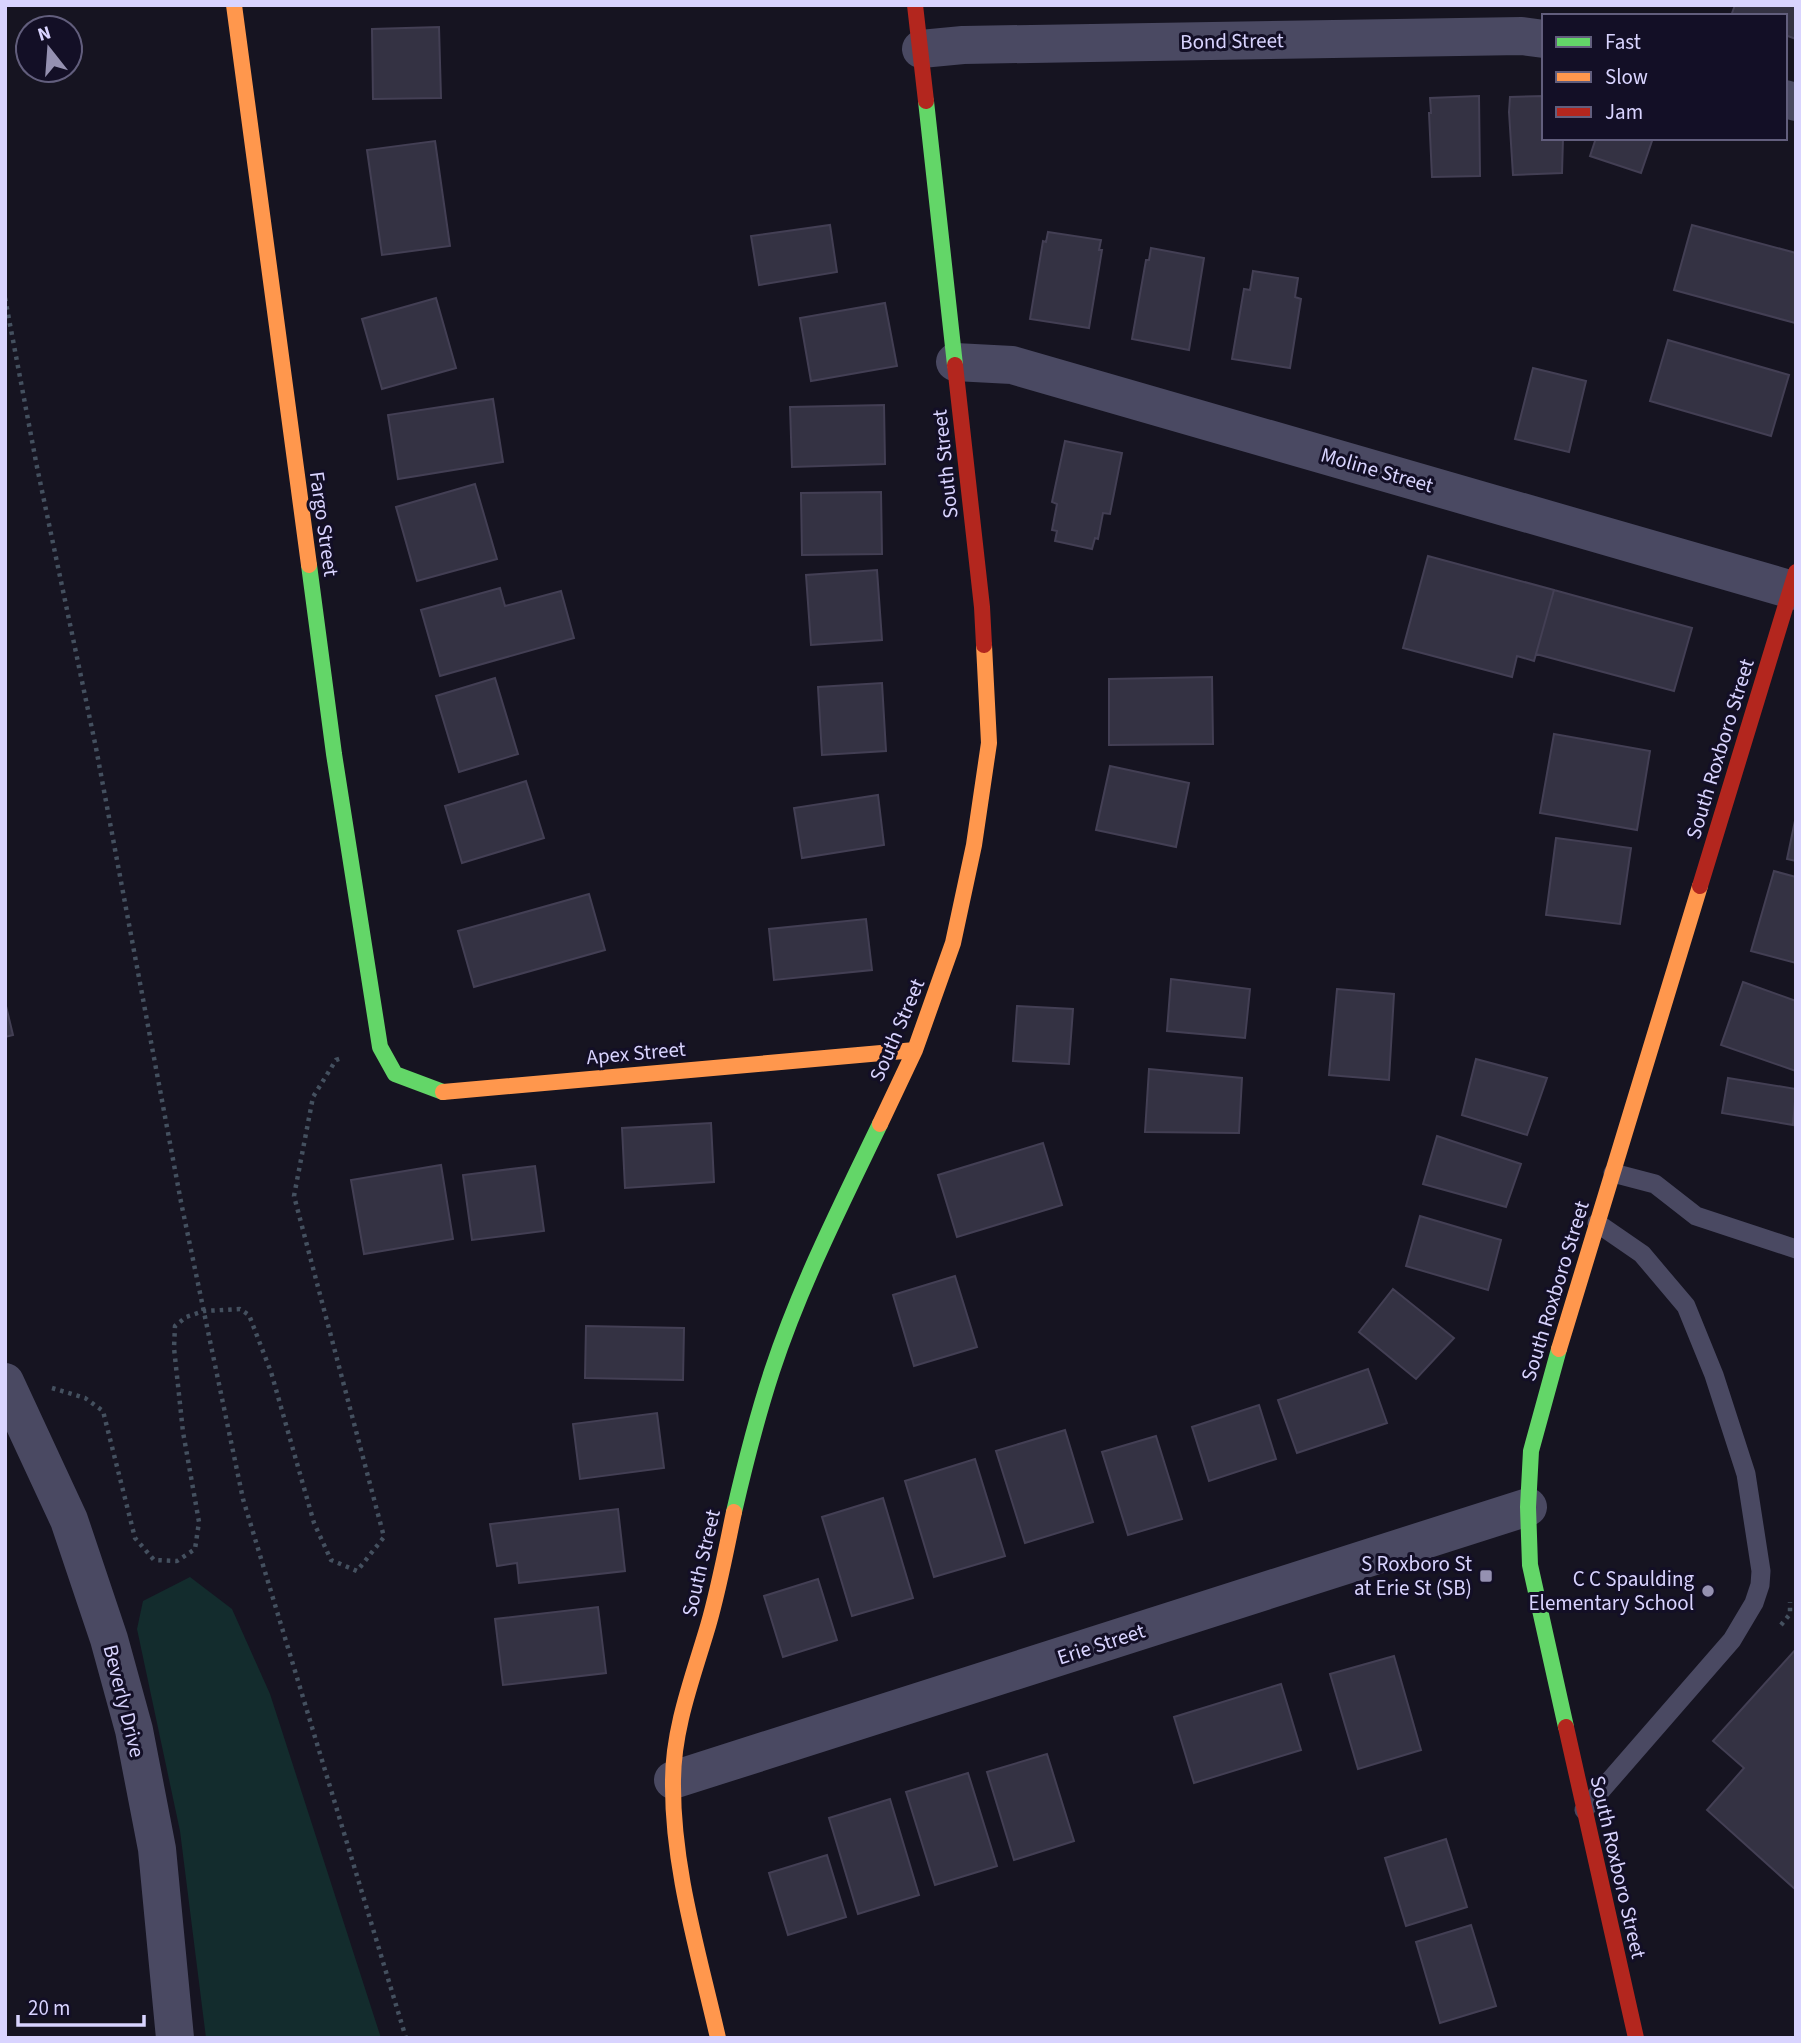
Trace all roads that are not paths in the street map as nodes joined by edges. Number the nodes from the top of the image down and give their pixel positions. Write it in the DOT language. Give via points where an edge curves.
graph roads {
  1 [pos="234,5"];
  2 [pos="915,5"];
  3 [pos="1542,39"];
  4 [pos="921,49"];
  5 [pos="955,362"];
  6 [pos="1794,585"];
  7 [pos="380,1047"];
  8 [pos="915,1050"];
  9 [pos="1613,1173"];
  10 [pos="1597,1223"];
  11 [pos="1796,1249"];
  12 [pos="9,1390"];
  13 [pos="1528,1507"];
  14 [pos="674,1780"];
  15 [pos="1584,1811"];
  16 [pos="175,2038"];
  17 [pos="718,2038"];
  18 [pos="1636,2038"];
  1 -- 7 [label="street, Fargo Street" via="334,754"];
  2 -- 4 [label="street, South Street"];
  3 -- 4 [label="street, Bond Street" via="1495,36"];
  4 -- 5 [label="street, South Street"];
  5 -- 6 [label="street, Moline Street" via="1012,365"];
  5 -- 8 [label="street, South Street" via="982,607 989,743 953,943"];
  6 -- 9 [label="street, South Roxboro Street"];
  7 -- 8 [label="street, Apex Street" via="395,1074 440,1092"];
  8 -- 14 [label="street, South Street" via="825,1237 773,1368 684,1705"];
  9 -- 10 [label="street, South Roxboro Street"];
  9 -- 11 [label="lane" via="1655,1185 1696,1216"];
  10 -- 13 [label="street, South Roxboro Street" via="1531,1451"];
  10 -- 15 [label="lane" via="1642,1254 1686,1306 1746,1474 1761,1571 1754,1603 1732,1640"];
  12 -- 16 [label="street, Beverly Drive" via="69,1521 134,1730 157,1849"];
  13 -- 14 [label="street, Erie Street"];
  13 -- 15 [label="street, South Roxboro Street" via="1530,1564"];
  14 -- 17 [label="street, South Street" via="675,1830 686,1900"];
  15 -- 18 [label="street, South Roxboro Street"];
}
